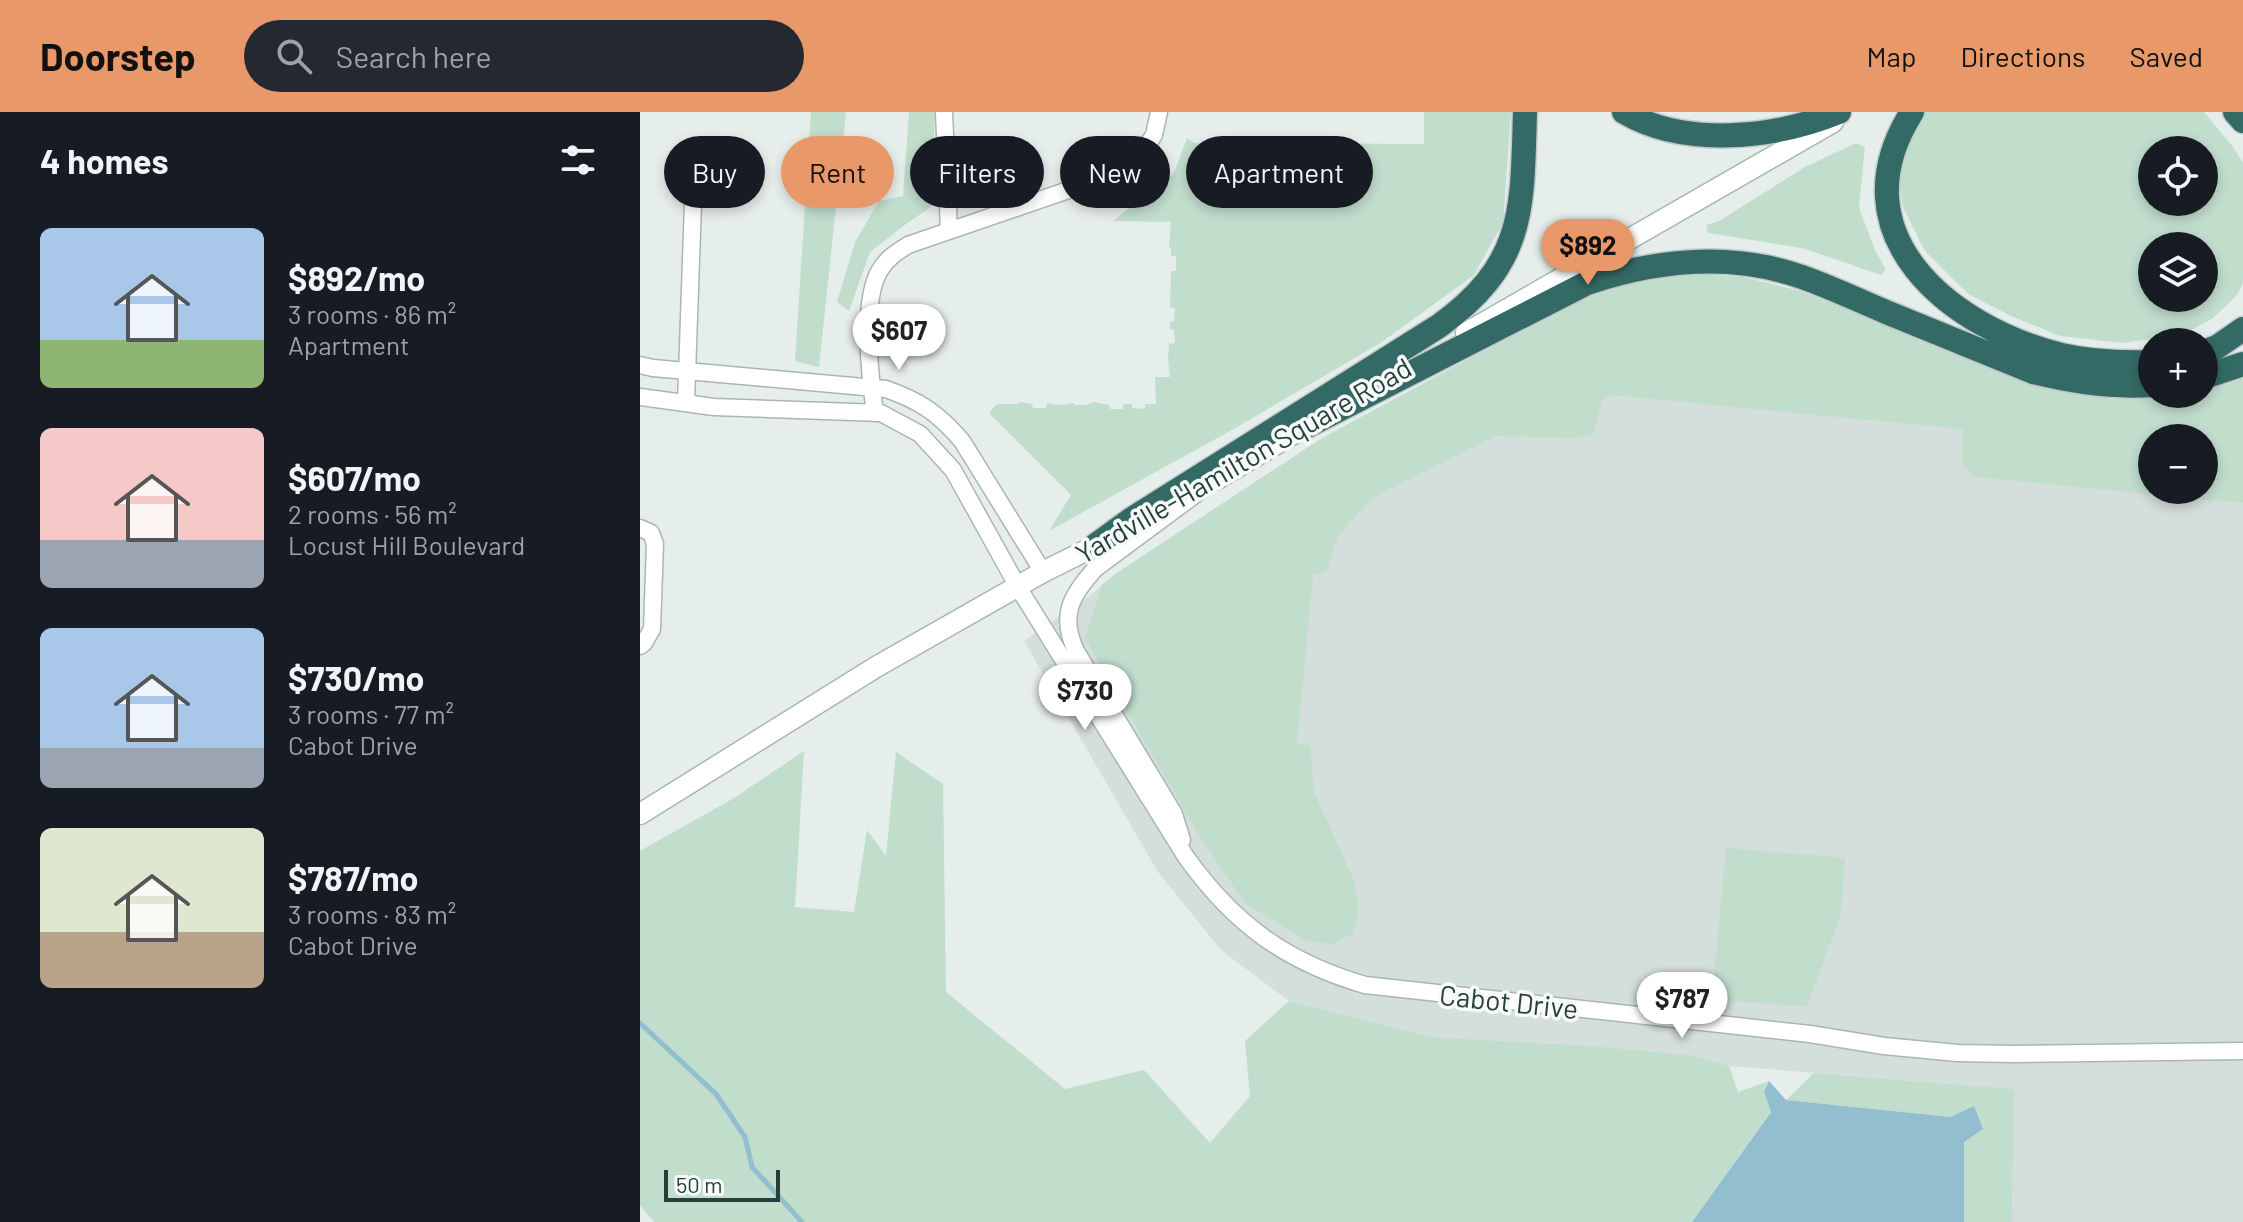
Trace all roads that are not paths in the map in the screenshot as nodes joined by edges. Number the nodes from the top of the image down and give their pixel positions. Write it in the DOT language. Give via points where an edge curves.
graph roads {
  1 [pos="944,112"];
  2 [pos="1159,112"];
  3 [pos="1525,112"];
  4 [pos="1624,112"];
  5 [pos="1839,112"];
  6 [pos="1850,112"];
  7 [pos="1912,112"];
  8 [pos="2235,112"];
  9 [pos="2243,121"];
  10 [pos="693,208"];
  11 [pos="949,231"];
  12 [pos="2243,329"];
  13 [pos="2218,346"];
  14 [pos="2138,362"];
  15 [pos="2243,364"];
  16 [pos="640,365"];
  17 [pos="686,371"];
  18 [pos="2218,372"];
  19 [pos="2138,385"];
  20 [pos="871,388"];
  21 [pos="640,397"];
  22 [pos="686,403"];
  23 [pos="875,413"];
  24 [pos="1305,427"];
  25 [pos="1215,480"];
  26 [pos="640,528"];
  27 [pos="1096,545"];
  28 [pos="1043,572"];
  29 [pos="1018,587"];
  30 [pos="640,646"];
  31 [pos="640,814"];
  32 [pos="1186,857"];
  33 [pos="2243,1051"];
  1 -- 11 [label="street"];
  2 -- 11 [label="street" via="1154,135 1138,159 1115,174"];
  3 -- 27 [label="highway" via="1517,221 1510,244 1481,290 1439,326"];
  4 -- 5 [label="highway" via="1670,131 1710,135 1784,129"];
  6 -- 24 [label="street, Yardville-Hamilton Square Road"];
  7 -- 14 [label="highway" via="1893,149 1887,192 1897,240 1921,278 1965,313 2029,346 2063,356"];
  8 -- 9 [label="highway"];
  10 -- 17 [label="street"];
  11 -- 20 [label="street" via="908,245 880,270 872,290 869,328"];
  12 -- 13 [label="highway"];
  15 -- 18 [label="highway"];
  16 -- 17 [label="street"];
  17 -- 20 [label="street"];
  17 -- 22 [label="street"];
  19 -- 24 [label="highway" via="2103,386 2033,372 1802,277 1756,266 1689,261 1618,272 1587,283"];
  20 -- 23 [label="street"];
  20 -- 28 [label="street" via="912,398 945,421"];
  21 -- 22 [label="street"];
  22 -- 23 [label="street"];
  23 -- 29 [label="street, Cabot Drive" via="920,434 953,470"];
  24 -- 25 [label="street, Yardville-Hamilton Square Road"];
  25 -- 27 [label="street, Yardville-Hamilton Square Road"];
  25 -- 32 [label="street" via="1096,568 1066,620 1077,653 1174,814"];
  26 -- 30 [label="street" via="651,533 655,544 652,629"];
  27 -- 28 [label="street, Yardville-Hamilton Square Road"];
  28 -- 29 [label="street, Yardville-Hamilton Square Road"];
  29 -- 31 [label="street, Yardville-Hamilton Square Road" via="876,667"];
  29 -- 32 [label="street, Cabot Drive"];
  32 -- 33 [label="street, Cabot Drive" via="1227,907 1268,941 1304,963 1365,985 1957,1053"];
}
